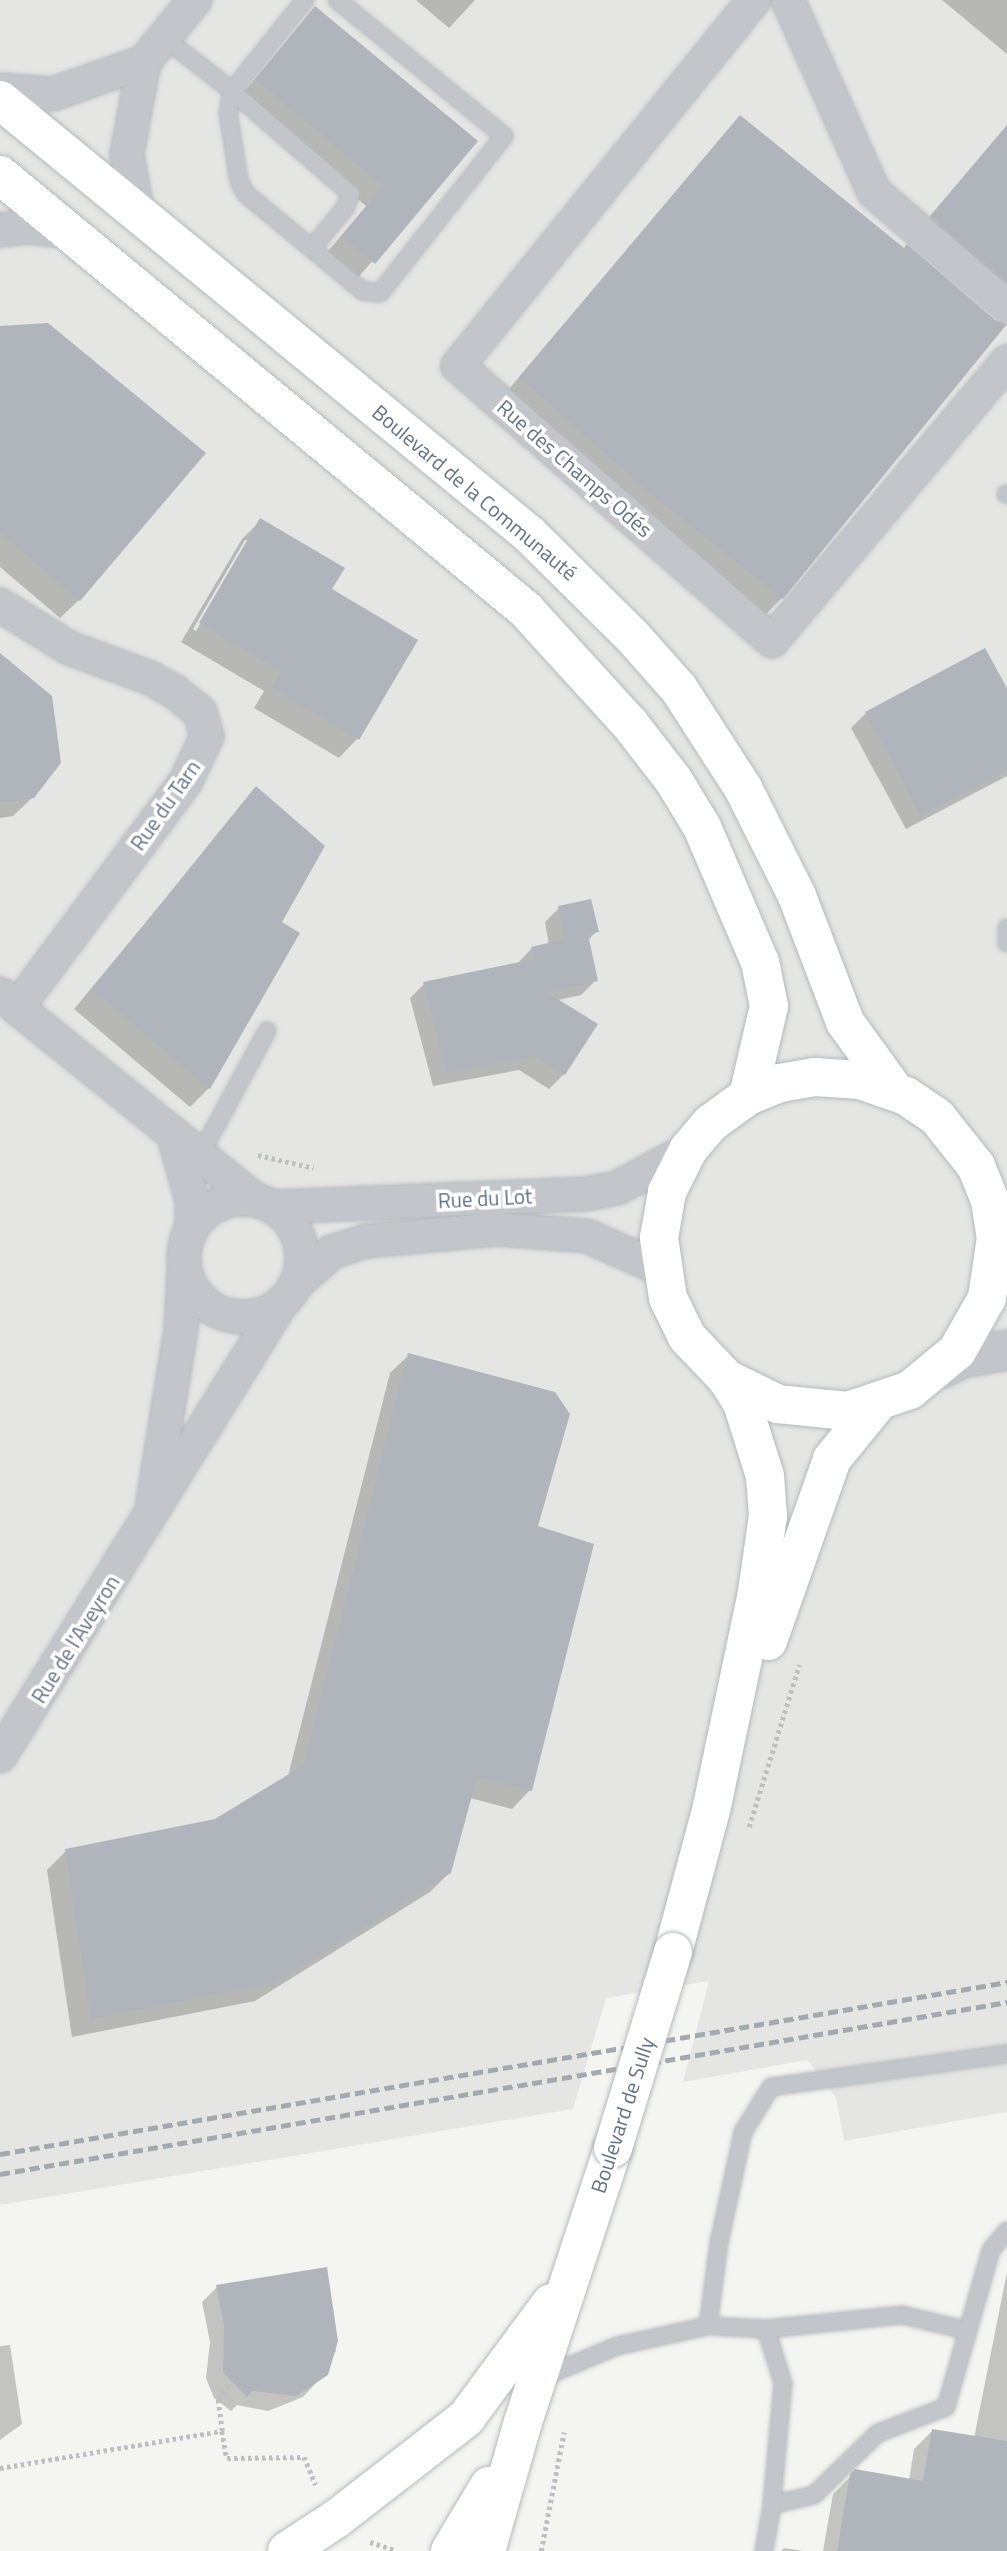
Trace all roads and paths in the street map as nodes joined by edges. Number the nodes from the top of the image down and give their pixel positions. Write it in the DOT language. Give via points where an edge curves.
graph roads {
  1 [pos="195,0"];
  2 [pos="305,0"];
  3 [pos="337,0"];
  4 [pos="754,0"];
  5 [pos="788,0"];
  6 [pos="163,37"];
  7 [pos="145,62"];
  8 [pos="0,90"];
  9 [pos="232,91"];
  10 [pos="0,100"];
  11 [pos="0,175"];
  12 [pos="138,215"];
  13 [pos="0,230"];
  14 [pos="70,232"];
  15 [pos="312,248"];
  16 [pos="1007,306"];
  17 [pos="1007,362"];
  18 [pos="0,605"];
  19 [pos="1007,928"];
  20 [pos="1007,943"];
  21 [pos="9,1001"];
  22 [pos="267,1031"];
  23 [pos="894,1090"];
  24 [pos="748,1096"];
  25 [pos="174,1136"];
  26 [pos="205,1145"];
  27 [pos="688,1150"];
  28 [pos="317,1169"];
  29 [pos="264,1204"];
  30 [pos="1000,1223"];
  31 [pos="192,1227"];
  32 [pos="184,1266"];
  33 [pos="661,1269"];
  34 [pos="289,1293"];
  35 [pos="1007,1350"];
  36 [pos="940,1369"];
  37 [pos="727,1378"];
  38 [pos="876,1405"];
  39 [pos="149,1521"];
  40 [pos="803,1654"];
  41 [pos="0,1756"];
  42 [pos="712,1805"];
  43 [pos="747,1834"];
  44 [pos="1007,2054"];
  45 [pos="1007,2231"];
  46 [pos="569,2279"];
  47 [pos="708,2326"];
  48 [pos="766,2329"];
  49 [pos="965,2330"];
  50 [pos="537,2379"];
  51 [pos="229,2384"];
  52 [pos="523,2422"];
  53 [pos="222,2431"];
  54 [pos="0,2468"];
  55 [pos="318,2489"];
  56 [pos="772,2505"];
  57 [pos="388,2548"];
  58 [pos="287,2551"];
  59 [pos="382,2551"];
  60 [pos="450,2551"];
  61 [pos="486,2551"];
  62 [pos="764,2551"];
  1 -- 6 [label="street"];
  2 -- 9 [label="lane"];
  3 -- 15 [label="lane" via="504,136 380,293 363,291"];
  4 -- 17 [label="street, Rue des Champs Odés" via="458,366 772,641"];
  5 -- 16 [label="street" via="874,192"];
  6 -- 7 [label="street"];
  6 -- 9 [label="lane"];
  7 -- 8 [label="street" via="53,94"];
  7 -- 12 [label="street" via="127,154"];
  9 -- 15 [label="lane" via="228,113 239,181 246,194"];
  9 -- 15 [label="lane" via="351,194"];
  10 -- 12 [label="main road, Boulevard de la Communauté"];
  11 -- 14 [label="main road"];
  12 -- 23 [label="main road, Boulevard de la Communauté" via="529,534 582,582 679,689 770,838 853,1037"];
  13 -- 14 [label="street" via="27,227"];
  14 -- 24 [label="main road" via="525,609 638,734 702,827 761,961 768,1006"];
  18 -- 21 [label="street, Rue du Tarn" via="69,648 150,678 174,692 200,712 206,736 186,781"];
  19 -- 20 [label="lane"];
  21 -- 25 [label="street"];
  22 -- 26 [label="lane"];
  23 -- 24 [label="main road" via="849,1077 814,1077 780,1083"];
  23 -- 30 [label="main road" via="937,1117 963,1144"];
  24 -- 27 [label="main road" via="711,1123"];
  25 -- 26 [label="street"];
  25 -- 31 [label="street" via="190,1190"];
  26 -- 28 [label="path"];
  26 -- 29 [label="street"];
  27 -- 29 [label="street, Rue du Lot" via="617,1188 586,1194"];
  27 -- 33 [label="main road" via="663,1208"];
  29 -- 31 [label="street" via="233,1199 214,1206"];
  29 -- 34 [label="street" via="289,1222 299,1239 302,1264"];
  30 -- 36 [label="main road" via="987,1298 971,1331"];
  31 -- 32 [label="street"];
  32 -- 34 [label="street" via="196,1294 220,1312 246,1317"];
  32 -- 39 [label="street, Rue de l'Aveyron" via="181,1329"];
  33 -- 34 [label="street, Rue du Lot" via="587,1236 518,1228 366,1241 332,1252"];
  33 -- 37 [label="main road" via="680,1325 696,1349"];
  34 -- 39 [label="street, Rue de l'Aveyron"];
  35 -- 36 [label="street" via="963,1358"];
  36 -- 38 [label="main road" via="910,1390"];
  37 -- 38 [label="main road" via="751,1394 792,1408 834,1412"];
  37 -- 42 [label="main road" via="757,1445 768,1516 757,1592"];
  38 -- 42 [label="main road" via="832,1459"];
  39 -- 41 [label="street, Rue de l'Aveyron"];
  40 -- 43 [label="path"];
  42 -- 46 [label="main road, Boulevard de Sully, bridge" via="673,1952"];
  44 -- 47 [label="lane" via="771,2087 743,2132 719,2243"];
  45 -- 49 [label="lane" via="991,2250"];
  46 -- 50 [label="main road, Boulevard de Sully"];
  46 -- 58 [label="main road" via="466,2418 336,2519"];
  47 -- 48 [label="lane"];
  47 -- 50 [label="lane" via="617,2346"];
  48 -- 49 [label="lane" via="901,2315"];
  48 -- 56 [label="lane" via="783,2383"];
  49 -- 56 [label="lane" via="946,2407 878,2434 814,2495"];
  50 -- 52 [label="main road, Boulevard de Sully"];
  51 -- 53 [label="path" via="218,2399"];
  52 -- 60 [label="main road"];
  52 -- 61 [label="main road"];
  53 -- 54 [label="path"];
  53 -- 55 [label="path" via="227,2458 304,2457"];
  56 -- 62 [label="lane"];
  57 -- 59 [label="path"];
}
